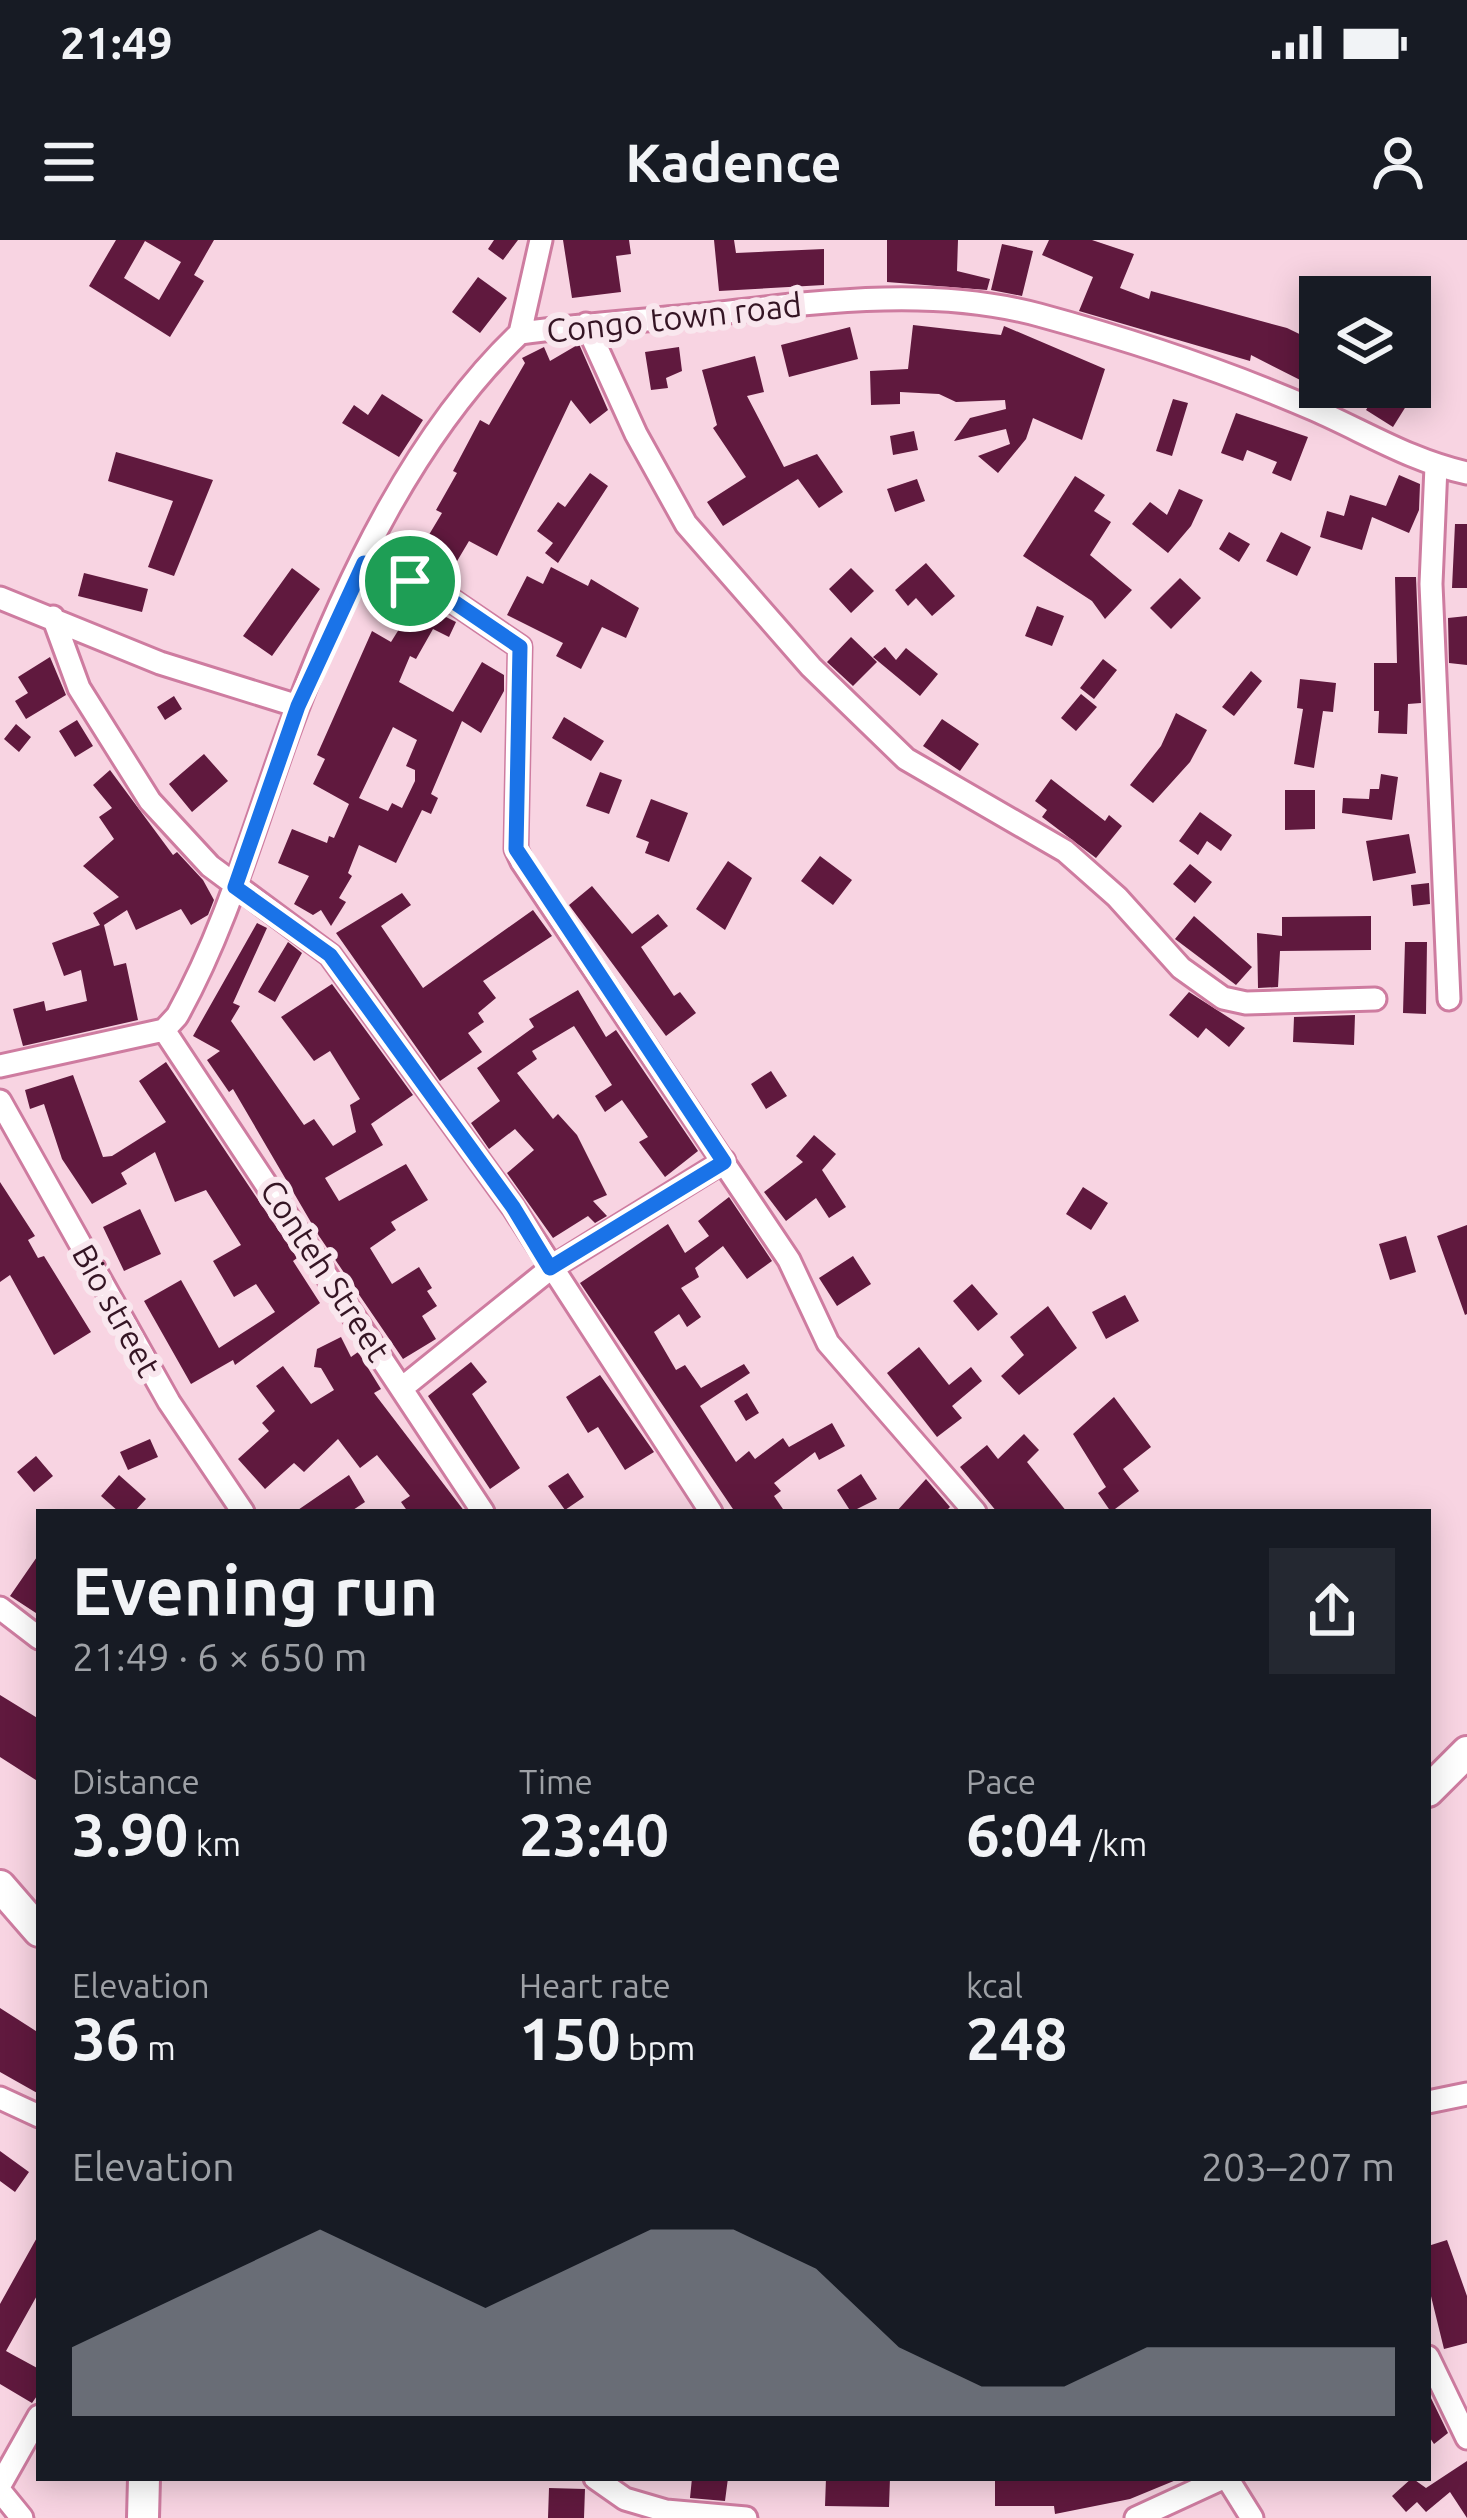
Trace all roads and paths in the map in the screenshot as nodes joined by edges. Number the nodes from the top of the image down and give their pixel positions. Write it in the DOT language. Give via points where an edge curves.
graph roads {
  1 [pos="541,240"];
  2 [pos="586,324"];
  3 [pos="520,333"];
  4 [pos="1436,466"];
  5 [pos="1467,473"];
  6 [pos="364,563"];
  7 [pos="0,598"];
  8 [pos="53,617"];
  9 [pos="298,706"];
  10 [pos="235,887"];
  11 [pos="1375,999"];
  12 [pos="1448,999"];
  13 [pos="164,1030"];
  14 [pos="0,1066"];
  15 [pos="0,1101"];
  16 [pos="724,1162"];
  17 [pos="550,1268"];
  18 [pos="402,1388"];
  19 [pos="241,1509"];
  20 [pos="481,1509"];
  21 [pos="709,1509"];
  22 [pos="972,1509"];
  23 [pos="0,1608"];
  24 [pos="36,1636"];
  25 [pos="1467,1752"];
  26 [pos="1431,1788"];
  27 [pos="0,1886"];
  28 [pos="36,1928"];
  29 [pos="1467,2094"];
  30 [pos="0,2098"];
  31 [pos="1431,2101"];
  32 [pos="36,2115"];
  33 [pos="1431,2363"];
  34 [pos="36,2422"];
  35 [pos="1467,2438"];
  36 [pos="143,2481"];
  37 [pos="603,2481"];
  38 [pos="1218,2481"];
  39 [pos="1227,2481"];
  40 [pos="0,2488"];
  41 [pos="22,2518"];
  42 [pos="143,2518"];
  43 [pos="746,2518"];
  44 [pos="1136,2518"];
  45 [pos="1252,2518"];
  1 -- 3 [label="street"];
  2 -- 3 [label="street, Congo town road"];
  2 -- 4 [label="street, Congo town road" via="866,300 1034,314 1315,410"];
  2 -- 11 [label="street" via="686,524 811,667 906,759 1065,851 1181,968 1223,998"];
  3 -- 6 [label="street, Congo town road" via="420,457"];
  4 -- 5 [label="street, Congo town road"];
  4 -- 12 [label="street" via="1431,584"];
  6 -- 9 [label="street, Congo town road"];
  6 -- 16 [label="street" via="454,602 520,647 516,849"];
  7 -- 8 [label="street"];
  8 -- 9 [label="street" via="160,663"];
  8 -- 10 [label="street" via="113,750 150,801"];
  9 -- 10 [label="street, Congo town road"];
  10 -- 13 [label="street, Congo town road" via="190,992"];
  10 -- 17 [label="street" via="330,955"];
  13 -- 14 [label="street"];
  13 -- 18 [label="street, Conteh Street"];
  15 -- 19 [label="street, Bio street" via="169,1402"];
  16 -- 17 [label="street"];
  16 -- 22 [label="street" via="789,1260 827,1343"];
  17 -- 18 [label="street"];
  17 -- 21 [label="street"];
  18 -- 20 [label="street, Conteh Street"];
  23 -- 24 [label="street"];
  25 -- 26 [label="main road"];
  27 -- 28 [label="main road"];
  29 -- 31 [label="street"];
  30 -- 32 [label="street"];
  33 -- 35 [label="street"];
  34 -- 40 [label="street"];
  36 -- 42 [label="main road"];
  37 -- 43 [label="street" via="625,2499 666,2511"];
  38 -- 44 [label="street"];
  39 -- 45 [label="street"];
  40 -- 41 [label="street"];
}
